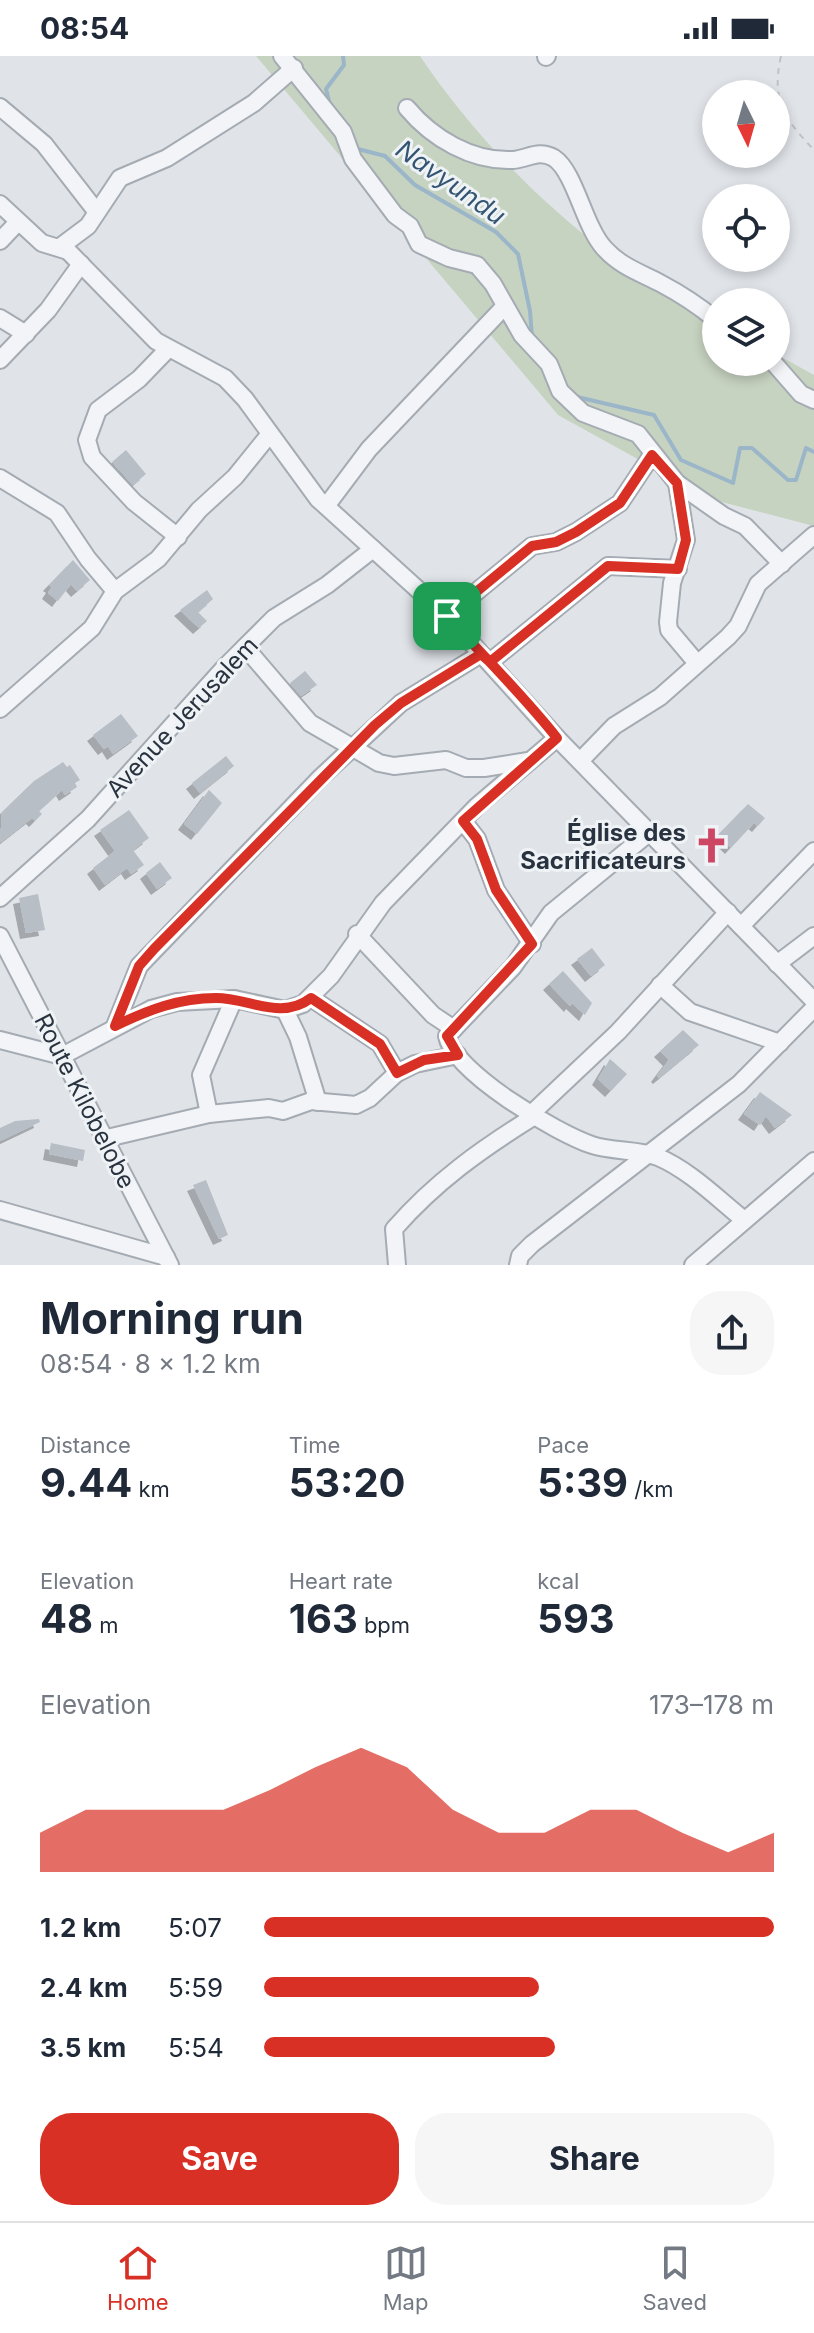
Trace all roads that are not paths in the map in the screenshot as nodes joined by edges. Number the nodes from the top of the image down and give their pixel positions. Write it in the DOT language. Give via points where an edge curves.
graph roads {
  1 [pos="288,62"];
  2 [pos="0,107"];
  3 [pos="407,108"];
  4 [pos="0,204"];
  5 [pos="96,211"];
  6 [pos="18,222"];
  7 [pos="0,241"];
  8 [pos="60,247"];
  9 [pos="81,264"];
  10 [pos="505,306"];
  11 [pos="702,310"];
  12 [pos="0,318"];
  13 [pos="26,334"];
  14 [pos="168,349"];
  15 [pos="0,360"];
  16 [pos="785,376"];
  17 [pos="814,400"];
  18 [pos="269,435"];
  19 [pos="652,455"];
  20 [pos="0,478"];
  21 [pos="677,483"];
  22 [pos="327,505"];
  23 [pos="814,535"];
  24 [pos="178,537"];
  25 [pos="373,549"];
  26 [pos="782,564"];
  27 [pos="678,569"];
  28 [pos="115,591"];
  29 [pos="447,616"];
  30 [pos="245,647"];
  31 [pos="486,658"];
  32 [pos="696,662"];
  33 [pos="0,709"];
  34 [pos="557,738"];
  35 [pos="354,747"];
  36 [pos="581,760"];
  37 [pos="530,761"];
  38 [pos="463,821"];
  39 [pos="650,832"];
  40 [pos="814,851"];
  41 [pos="0,898"];
  42 [pos="728,912"];
  43 [pos="741,926"];
  44 [pos="357,934"];
  45 [pos="0,936"];
  46 [pos="814,936"];
  47 [pos="532,944"];
  48 [pos="777,964"];
  49 [pos="660,985"];
  50 [pos="311,998"];
  51 [pos="234,999"];
  52 [pos="814,1001"];
  53 [pos="814,1008"];
  54 [pos="285,1010"];
  55 [pos="115,1026"];
  56 [pos="454,1029"];
  57 [pos="0,1040"];
  58 [pos="780,1043"];
  59 [pos="458,1055"];
  60 [pos="62,1056"];
  61 [pos="397,1073"];
  62 [pos="318,1102"];
  63 [pos="209,1114"];
  64 [pos="531,1116"];
  65 [pos="103,1139"];
  66 [pos="651,1155"];
  67 [pos="814,1161"];
  68 [pos="0,1210"];
  69 [pos="743,1219"];
  70 [pos="168,1261"];
  71 [pos="513,1264"];
  72 [pos="397,1265"];
  73 [pos="693,1265"];
  1 -- 5 [label="street" via="254,103 167,158 126,173"];
  1 -- 10 [label="street" via="417,241 477,265"];
  2 -- 5 [label="street" via="44,144"];
  3 -- 11 [label="street" via="428,131 462,150 508,160 540,154 554,158 602,247 630,270"];
  4 -- 6 [label="street"];
  5 -- 8 [label="street" via="88,226"];
  6 -- 7 [label="street"];
  6 -- 8 [label="street" via="42,243"];
  8 -- 9 [label="street"];
  9 -- 13 [label="street"];
  9 -- 14 [label="street"];
  10 -- 19 [label="street" via="549,364 560,391 583,413 638,434"];
  10 -- 22 [label="street" via="369,449"];
  12 -- 13 [label="street"];
  13 -- 15 [label="street"];
  14 -- 18 [label="street" via="225,378"];
  14 -- 24 [label="street" via="146,374 98,410 87,440 92,457 134,502"];
  16 -- 17 [label="street"];
  18 -- 22 [label="street"];
  18 -- 24 [label="street"];
  19 -- 21 [label="street"];
  19 -- 29 [label="street" via="620,503 556,542 532,546"];
  20 -- 28 [label="street" via="57,513"];
  21 -- 26 [label="street" via="745,526"];
  21 -- 27 [label="street" via="686,540"];
  22 -- 25 [label="street"];
  23 -- 26 [label="street"];
  24 -- 28 [label="street"];
  25 -- 29 [label="street"];
  25 -- 30 [label="street, Avenue Jerusalem" via="274,618"];
  26 -- 32 [label="street" via="758,584 738,626"];
  27 -- 31 [label="street" via="608,566"];
  27 -- 32 [label="street" via="668,609 669,630"];
  28 -- 33 [label="street" via="92,628"];
  29 -- 31 [label="street"];
  30 -- 35 [label="street" via="310,723"];
  30 -- 41 [label="street, Avenue Jerusalem" via="88,819"];
  31 -- 34 [label="street"];
  31 -- 35 [label="street" via="401,703"];
  32 -- 36 [label="street" via="660,697 614,726"];
  34 -- 36 [label="street"];
  34 -- 37 [label="street"];
  35 -- 37 [label="street" via="394,766 446,760 484,768"];
  35 -- 55 [label="street" via="146,957"];
  36 -- 39 [label="street"];
  37 -- 38 [label="street"];
  38 -- 44 [label="street"];
  38 -- 47 [label="street" via="477,839 496,890"];
  39 -- 42 [label="street"];
  39 -- 47 [label="street" via="551,913"];
  40 -- 43 [label="street"];
  42 -- 43 [label="street"];
  42 -- 49 [label="street"];
  43 -- 48 [label="street"];
  44 -- 50 [label="street"];
  44 -- 56 [label="street" via="433,1015"];
  45 -- 60 [label="street, Route Kilobelobe"];
  46 -- 48 [label="street"];
  47 -- 56 [label="street"];
  48 -- 52 [label="street"];
  49 -- 58 [label="street" via="690,1012"];
  49 -- 64 [label="street"];
  50 -- 54 [label="street"];
  50 -- 61 [label="street" via="380,1044"];
  51 -- 54 [label="street"];
  51 -- 55 [label="street" via="177,1002"];
  51 -- 63 [label="street" via="201,1075"];
  53 -- 58 [label="street"];
  54 -- 62 [label="street"];
  55 -- 60 [label="street"];
  56 -- 59 [label="street" via="447,1036"];
  57 -- 60 [label="street"];
  58 -- 66 [label="street" via="739,1084"];
  59 -- 61 [label="street" via="424,1060"];
  59 -- 64 [label="street"];
  60 -- 65 [label="street, Route Kilobelobe"];
  61 -- 62 [label="street" via="363,1102"];
  62 -- 63 [label="street" via="283,1111"];
  63 -- 65 [label="street"];
  64 -- 66 [label="street" via="592,1145"];
  64 -- 72 [label="street" via="465,1159 416,1204 394,1229"];
  65 -- 70 [label="street, Route Kilobelobe"];
  66 -- 69 [label="street"];
  66 -- 71 [label="street"];
  67 -- 69 [label="street"];
  68 -- 70 [label="street"];
  69 -- 73 [label="street"];
}
